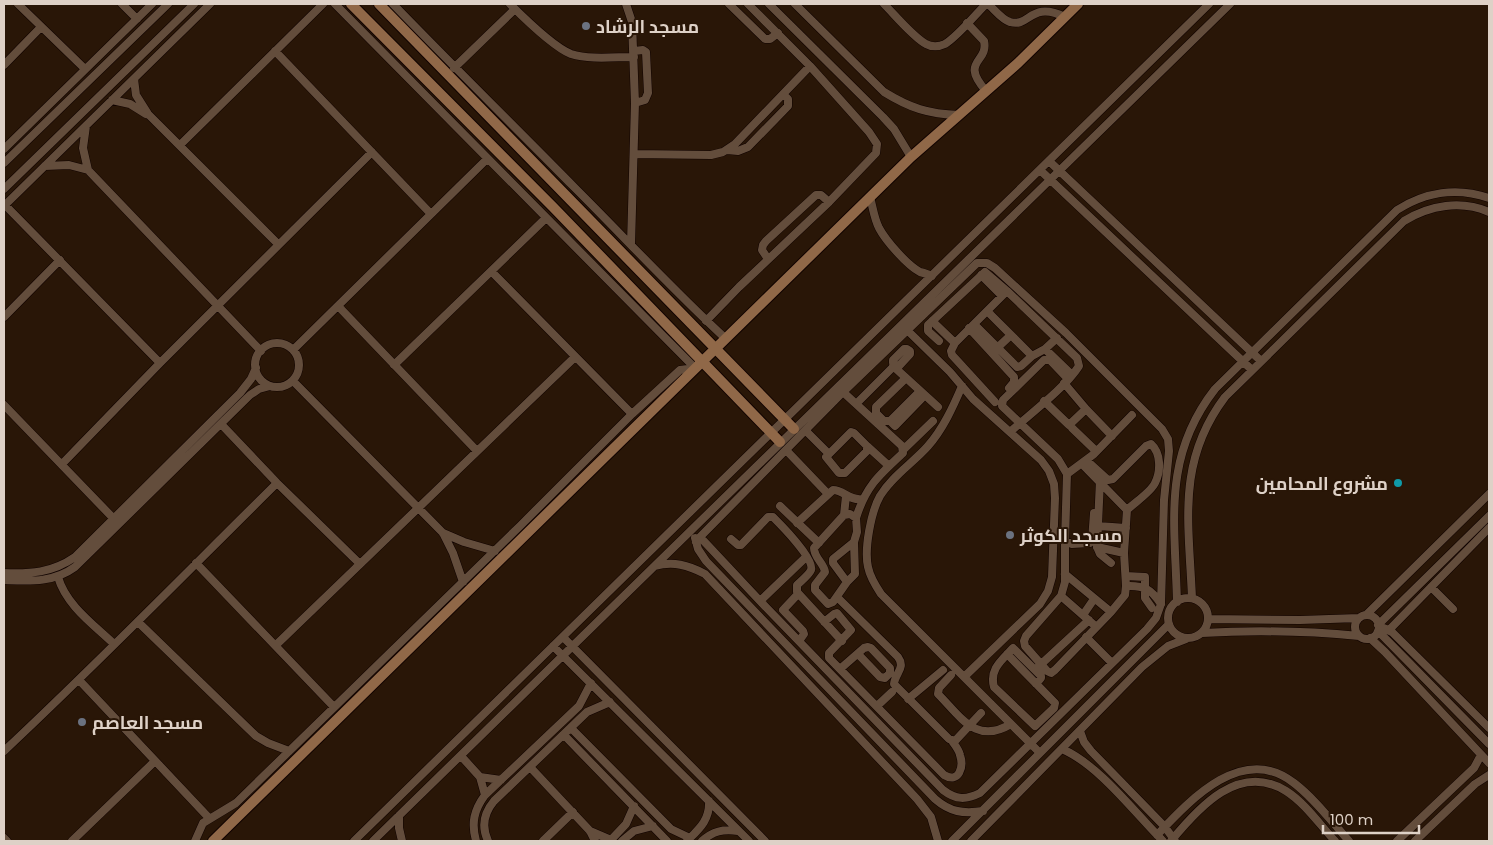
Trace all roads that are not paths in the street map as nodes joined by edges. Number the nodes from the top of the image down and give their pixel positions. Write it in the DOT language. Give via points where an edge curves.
graph roads {
  1 [pos="18,4"];
  2 [pos="122,4"];
  3 [pos="152,4"];
  4 [pos="168,4"];
  5 [pos="194,4"];
  6 [pos="210,4"];
  7 [pos="323,4"];
  8 [pos="335,4"];
  9 [pos="351,4"];
  10 [pos="378,4"];
  11 [pos="393,4"];
  12 [pos="626,4"];
  13 [pos="729,4"];
  14 [pos="748,4"];
  15 [pos="770,4"];
  16 [pos="795,4"];
  17 [pos="884,4"];
  18 [pos="987,4"];
  19 [pos="1078,4"];
  20 [pos="1209,4"];
  21 [pos="1230,4"];
  22 [pos="513,6"];
  23 [pos="1065,17"];
  24 [pos="137,19"];
  25 [pos="393,19"];
  26 [pos="967,23"];
  27 [pos="41,26"];
  28 [pos="380,33"];
  29 [pos="778,33"];
  30 [pos="275,51"];
  31 [pos="634,54"];
  32 [pos="4,65"];
  33 [pos="810,66"];
  34 [pos="454,68"];
  35 [pos="86,69"];
  36 [pos="134,78"];
  37 [pos="986,92"];
  38 [pos="783,94"];
  39 [pos="112,100"];
  40 [pos="636,102"];
  41 [pos="148,114"];
  42 [pos="959,115"];
  43 [pos="86,126"];
  44 [pos="180,145"];
  45 [pos="4,149"];
  46 [pos="727,150"];
  47 [pos="372,152"];
  48 [pos="634,154"];
  49 [pos="911,157"];
  50 [pos="487,159"];
  51 [pos="1049,161"];
  52 [pos="4,163"];
  53 [pos="45,166"];
  54 [pos="88,170"];
  55 [pos="1040,170"];
  56 [pos="1059,170"];
  57 [pos="1051,179"];
  58 [pos="4,190"];
  59 [pos="870,197"];
  60 [pos="1489,198"];
  61 [pos="829,202"];
  62 [pos="4,206"];
  63 [pos="1489,212"];
  64 [pos="431,214"];
  65 [pos="546,218"];
  66 [pos="278,244"];
  67 [pos="631,244"];
  68 [pos="768,259"];
  69 [pos="60,260"];
  70 [pos="491,271"];
  71 [pos="932,276"];
  72 [pos="1005,293"];
  73 [pos="217,305"];
  74 [pos="338,306"];
  75 [pos="987,311"];
  76 [pos="4,317"];
  77 [pos="706,321"];
  78 [pos="932,322"];
  79 [pos="971,326"];
  80 [pos="907,330"];
  81 [pos="1011,335"];
  82 [pos="725,338"];
  83 [pos="1057,338"];
  84 [pos="939,342"];
  85 [pos="954,343"];
  86 [pos="715,348"];
  87 [pos="997,348"];
  88 [pos="1045,349"];
  89 [pos="293,350"];
  90 [pos="261,351"];
  91 [pos="1251,352"];
  92 [pos="574,356"];
  93 [pos="1032,356"];
  94 [pos="1242,360"];
  95 [pos="1261,361"];
  96 [pos="160,363"];
  97 [pos="394,365"];
  98 [pos="698,365"];
  99 [pos="256,368"];
  100 [pos="1252,370"];
  101 [pos="906,378"];
  102 [pos="1068,379"];
  103 [pos="293,381"];
  104 [pos="270,386"];
  105 [pos="962,386"];
  106 [pos="843,392"];
  107 [pos="922,393"];
  108 [pos="995,402"];
  109 [pos="1043,402"];
  110 [pos="856,404"];
  111 [pos="4,405"];
  112 [pos="938,407"];
  113 [pos="1086,409"];
  114 [pos="986,411"];
  115 [pos="632,414"];
  116 [pos="1132,415"];
  117 [pos="784,419"];
  118 [pos="934,421"];
  119 [pos="1020,423"];
  120 [pos="221,424"];
  121 [pos="794,429"];
  122 [pos="806,431"];
  123 [pos="1010,432"];
  124 [pos="771,433"];
  125 [pos="1112,436"];
  126 [pos="783,446"];
  127 [pos="867,446"];
  128 [pos="904,450"];
  129 [pos="477,451"];
  130 [pos="1095,453"];
  131 [pos="829,454"];
  132 [pos="1084,462"];
  133 [pos="62,464"];
  134 [pos="889,466"];
  135 [pos="1067,474"];
  136 [pos="1100,480"];
  137 [pos="277,483"];
  138 [pos="828,494"];
  139 [pos="1489,494"];
  140 [pos="846,496"];
  141 [pos="862,499"];
  142 [pos="780,506"];
  143 [pos="418,508"];
  144 [pos="1476,508"];
  145 [pos="1127,510"];
  146 [pos="1094,513"];
  147 [pos="844,515"];
  148 [pos="856,518"];
  149 [pos="114,519"];
  150 [pos="1488,519"];
  151 [pos="797,522"];
  152 [pos="1098,526"];
  153 [pos="694,528"];
  154 [pos="1126,528"];
  155 [pos="1489,528"];
  156 [pos="443,533"];
  157 [pos="731,539"];
  158 [pos="698,540"];
  159 [pos="1065,541"];
  160 [pos="854,542"];
  161 [pos="819,543"];
  162 [pos="1098,547"];
  163 [pos="495,551"];
  164 [pos="1124,553"];
  165 [pos="806,557"];
  166 [pos="196,563"];
  167 [pos="833,563"];
  168 [pos="1111,563"];
  169 [pos="360,564"];
  170 [pos="653,567"];
  171 [pos="712,567"];
  172 [pos="825,569"];
  173 [pos="4,573"];
  174 [pos="705,574"];
  175 [pos="1065,574"];
  176 [pos="788,575"];
  177 [pos="1126,576"];
  178 [pos="58,577"];
  179 [pos="4,580"];
  180 [pos="463,582"];
  181 [pos="847,582"];
  182 [pos="797,584"];
  183 [pos="1126,586"];
  184 [pos="1431,587"];
  185 [pos="1145,588"];
  186 [pos="800,596"];
  187 [pos="1061,596"];
  188 [pos="837,597"];
  189 [pos="1192,598"];
  190 [pos="1094,599"];
  191 [pos="760,601"];
  192 [pos="1177,602"];
  193 [pos="1161,604"];
  194 [pos="1152,608"];
  195 [pos="1453,609"];
  196 [pos="1110,612"];
  197 [pos="1362,616"];
  198 [pos="1086,618"];
  199 [pos="1209,619"];
  200 [pos="138,622"];
  201 [pos="824,622"];
  202 [pos="1169,624"];
  203 [pos="1096,627"];
  204 [pos="1378,628"];
  205 [pos="1389,630"];
  206 [pos="1202,633"];
  207 [pos="1359,636"];
  208 [pos="563,637"];
  209 [pos="1086,638"];
  210 [pos="1370,638"];
  211 [pos="1186,639"];
  212 [pos="799,641"];
  213 [pos="842,641"];
  214 [pos="114,644"];
  215 [pos="276,645"];
  216 [pos="553,646"];
  217 [pos="572,646"];
  218 [pos="858,654"];
  219 [pos="1007,654"];
  220 [pos="563,656"];
  221 [pos="1112,664"];
  222 [pos="1038,667"];
  223 [pos="840,669"];
  224 [pos="943,670"];
  225 [pos="951,675"];
  226 [pos="964,677"];
  227 [pos="79,680"];
  228 [pos="591,683"];
  229 [pos="1036,684"];
  230 [pos="892,692"];
  231 [pos="908,699"];
  232 [pos="610,702"];
  233 [pos="877,706"];
  234 [pos="334,707"];
  235 [pos="981,713"];
  236 [pos="1011,724"];
  237 [pos="969,725"];
  238 [pos="571,728"];
  239 [pos="1489,728"];
  240 [pos="1080,731"];
  241 [pos="564,735"];
  242 [pos="952,741"];
  243 [pos="1031,744"];
  244 [pos="1489,744"];
  245 [pos="1062,749"];
  246 [pos="4,751"];
  247 [pos="289,752"];
  248 [pos="1040,753"];
  249 [pos="1481,754"];
  250 [pos="461,756"];
  251 [pos="155,761"];
  252 [pos="1489,763"];
  253 [pos="530,766"];
  254 [pos="1489,775"];
  255 [pos="480,777"];
  256 [pos="501,780"];
  257 [pos="485,795"];
  258 [pos="709,801"];
  259 [pos="634,806"];
  260 [pos="983,811"];
  261 [pos="573,812"];
  262 [pos="399,816"];
  263 [pos="209,818"];
  264 [pos="653,826"];
  265 [pos="1165,827"];
  266 [pos="670,829"];
  267 [pos="590,831"];
  268 [pos="738,831"];
  269 [pos="1157,835"];
  270 [pos="4,838"];
  271 [pos="665,839"];
  272 [pos="610,840"];
  273 [pos="688,840"];
  274 [pos="1173,840"];
  275 [pos="7,841"];
  276 [pos="72,841"];
  277 [pos="195,841"];
  278 [pos="213,841"];
  279 [pos="354,841"];
  280 [pos="374,841"];
  281 [pos="402,841"];
  282 [pos="476,841"];
  283 [pos="488,841"];
  284 [pos="542,841"];
  285 [pos="595,841"];
  286 [pos="622,841"];
  287 [pos="702,841"];
  288 [pos="749,841"];
  289 [pos="765,841"];
  290 [pos="938,841"];
  291 [pos="952,841"];
  292 [pos="971,841"];
  293 [pos="1163,841"];
  294 [pos="1335,841"];
  295 [pos="1349,841"];
  296 [pos="1397,841"];
  297 [pos="1415,841"];
  1 -- 27 [label="street"];
  2 -- 24 [label="street"];
  3 -- 24 [label="street"];
  4 -- 52 [label="street"];
  5 -- 58 [label="street"];
  6 -- 36 [label="street"];
  7 -- 30 [label="street"];
  8 -- 50 [label="street"];
  9 -- 28 [label="street"];
  10 -- 25 [label="street"];
  11 -- 34 [label="street"];
  12 -- 31 [label="street" via="632,22"];
  13 -- 29 [label="street" via="765,39 770,40"];
  14 -- 29 [label="street"];
  15 -- 49 [label="street" via="888,123"];
  16 -- 42 [label="street" via="884,92 919,110"];
  17 -- 26 [label="street" via="927,44 944,44"];
  18 -- 23 [label="street" via="1011,22 1043,9"];
  18 -- 26 [label="street"];
  19 -- 23 [label="street"];
  20 -- 51 [label="street"];
  21 -- 56 [label="street"];
  22 -- 31 [label="street" via="570,53 586,57"];
  22 -- 34 [label="street"];
  23 -- 37 [label="street"];
  24 -- 35 [label="street"];
  25 -- 28 [label="street"];
  25 -- 86 [label="street"];
  26 -- 37 [label="street" via="984,41 985,48 974,75"];
  27 -- 32 [label="street"];
  27 -- 35 [label="street"];
  28 -- 98 [label="street" via="553,207"];
  29 -- 33 [label="street"];
  30 -- 44 [label="street"];
  30 -- 47 [label="street"];
  31 -- 40 [label="street"];
  31 -- 40 [label="street" via="646,52 648,93 646,100"];
  33 -- 38 [label="street"];
  33 -- 61 [label="street" via="870,132 877,144 871,160"];
  34 -- 67 [label="street"];
  35 -- 45 [label="street"];
  36 -- 39 [label="street"];
  36 -- 41 [label="street" via="136,95"];
  37 -- 42 [label="street"];
  38 -- 46 [label="street"];
  38 -- 46 [label="street" via="788,99 788,106 748,147 738,152"];
  39 -- 41 [label="street" via="130,104"];
  39 -- 43 [label="street"];
  40 -- 48 [label="street"];
  41 -- 44 [label="street"];
  42 -- 49 [label="street"];
  43 -- 53 [label="street"];
  43 -- 54 [label="street" via="83,148"];
  44 -- 66 [label="street"];
  46 -- 48 [label="street" via="712,155"];
  47 -- 64 [label="street"];
  47 -- 66 [label="street"];
  48 -- 67 [label="street"];
  49 -- 59 [label="street"];
  50 -- 64 [label="street"];
  50 -- 65 [label="street"];
  51 -- 55 [label="street"];
  51 -- 56 [label="street"];
  53 -- 54 [label="street"];
  53 -- 62 [label="street"];
  54 -- 73 [label="street"];
  55 -- 57 [label="street"];
  55 -- 71 [label="street"];
  56 -- 57 [label="street"];
  56 -- 91 [label="street"];
  57 -- 94 [label="street"];
  57 -- 121 [label="street"];
  59 -- 71 [label="street" via="880,229 905,259 920,272"];
  59 -- 82 [label="street"];
  60 -- 91 [label="street" via="1462,192 1442,192 1397,210"];
  61 -- 68 [label="street"];
  61 -- 68 [label="street" via="816,195 799,210 763,245 762,250"];
  62 -- 69 [label="street"];
  63 -- 95 [label="street" via="1453,205 1412,216"];
  64 -- 74 [label="street"];
  65 -- 70 [label="street"];
  65 -- 98 [label="street"];
  66 -- 73 [label="street"];
  67 -- 77 [label="street"];
  68 -- 77 [label="street"];
  69 -- 76 [label="street"];
  69 -- 96 [label="street"];
  70 -- 92 [label="street"];
  70 -- 97 [label="street"];
  71 -- 117 [label="street"];
  72 -- 75 [label="street"];
  72 -- 78 [label="street" via="981,275"];
  72 -- 83 [label="street"];
  73 -- 90 [label="street"];
  73 -- 96 [label="street"];
  74 -- 89 [label="street"];
  74 -- 97 [label="street"];
  75 -- 79 [label="street"];
  75 -- 81 [label="street"];
  77 -- 82 [label="street"];
  78 -- 84 [label="street" via="928,331"];
  78 -- 85 [label="street"];
  79 -- 85 [label="street"];
  79 -- 87 [label="street"];
  79 -- 108 [label="street" via="1014,377 1012,385"];
  80 -- 105 [label="street"];
  80 -- 106 [label="street"];
  80 -- 193 [label="street" via="970,269 978,263 987,263 1066,333 1162,429 1169,451"];
  81 -- 87 [label="street"];
  81 -- 93 [label="street"];
  82 -- 86 [label="street"];
  83 -- 88 [label="street"];
  83 -- 102 [label="street" via="1078,358 1079,366"];
  85 -- 108 [label="street" via="952,355"];
  86 -- 98 [label="street"];
  86 -- 117 [label="street"];
  87 -- 93 [label="street" via="1017,367"];
  88 -- 93 [label="street"];
  88 -- 102 [label="street"];
  89 -- 90 [label="street" via="283,344 271,344"];
  89 -- 103 [label="street" via="299,363"];
  90 -- 99 [label="street"];
  91 -- 94 [label="street"];
  91 -- 95 [label="street"];
  92 -- 115 [label="street"];
  92 -- 129 [label="street"];
  94 -- 100 [label="street"];
  94 -- 192 [label="street" via="1207,398 1182,450 1174,498"];
  95 -- 100 [label="street"];
  96 -- 133 [label="street"];
  97 -- 129 [label="street"];
  98 -- 115 [label="street" via="680,370"];
  98 -- 124 [label="street"];
  98 -- 278 [label="street"];
  99 -- 104 [label="street" via="260,379"];
  99 -- 149 [label="street" via="240,393"];
  100 -- 189 [label="street" via="1218,406 1194,455 1188,498"];
  101 -- 107 [label="street"];
  101 -- 107 [label="street" via="875,410 884,421 895,426"];
  101 -- 110 [label="street" via="894,365"];
  102 -- 109 [label="street"];
  102 -- 113 [label="street"];
  102 -- 119 [label="street" via="1050,360 1044,360 1003,400 1002,406"];
  103 -- 104 [label="street" via="282,387"];
  103 -- 143 [label="street"];
  104 -- 120 [label="street" via="254,392"];
  105 -- 114 [label="street"];
  105 -- 226 [label="street" via="929,444 880,496 872,516 867,564 881,594"];
  106 -- 110 [label="street"];
  106 -- 122 [label="street"];
  107 -- 112 [label="street"];
  108 -- 114 [label="street"];
  109 -- 113 [label="street" via="1069,425"];
  109 -- 119 [label="street"];
  109 -- 130 [label="street"];
  110 -- 128 [label="street"];
  111 -- 133 [label="street"];
  113 -- 125 [label="street"];
  114 -- 123 [label="street"];
  115 -- 163 [label="street"];
  116 -- 125 [label="street"];
  117 -- 121 [label="street"];
  117 -- 124 [label="street"];
  118 -- 128 [label="street"];
  119 -- 123 [label="street"];
  119 -- 135 [label="street" via="1058,459"];
  120 -- 137 [label="street"];
  120 -- 178 [label="street" via="80,563"];
  121 -- 126 [label="street"];
  122 -- 126 [label="street"];
  122 -- 131 [label="street"];
  123 -- 226 [label="street" via="1041,460 1054,484 1052,577 1040,604"];
  124 -- 126 [label="street"];
  124 -- 208 [label="street"];
  125 -- 130 [label="street"];
  126 -- 138 [label="street"];
  126 -- 153 [label="street"];
  126 -- 158 [label="street"];
  127 -- 131 [label="street" via="851,432"];
  127 -- 131 [label="street" via="867,451 844,473 839,473 826,460"];
  127 -- 134 [label="street"];
  128 -- 134 [label="street"];
  129 -- 143 [label="street"];
  130 -- 132 [label="street"];
  132 -- 135 [label="street"];
  132 -- 136 [label="street"];
  132 -- 145 [label="street" via="1108,480 1113,479 1146,446 1150,444 1155,448 1159,455 1155,484"];
  133 -- 149 [label="street"];
  134 -- 141 [label="street"];
  135 -- 159 [label="street"];
  136 -- 145 [label="street"];
  136 -- 152 [label="street"];
  137 -- 166 [label="street"];
  137 -- 169 [label="street"];
  138 -- 140 [label="street" via="836,490"];
  138 -- 151 [label="street"];
  139 -- 144 [label="street"];
  140 -- 141 [label="street"];
  140 -- 147 [label="street"];
  141 -- 148 [label="street"];
  142 -- 151 [label="street"];
  143 -- 156 [label="street"];
  143 -- 169 [label="street"];
  144 -- 150 [label="street"];
  144 -- 197 [label="street"];
  145 -- 154 [label="street"];
  146 -- 159 [label="street" via="1090,543"];
  147 -- 148 [label="street"];
  147 -- 161 [label="street"];
  148 -- 160 [label="street"];
  149 -- 173 [label="street" via="81,552 61,565 39,573"];
  150 -- 204 [label="street"];
  151 -- 161 [label="street"];
  152 -- 154 [label="street"];
  152 -- 162 [label="street"];
  153 -- 158 [label="street"];
  153 -- 170 [label="street"];
  154 -- 164 [label="street"];
  155 -- 184 [label="street"];
  156 -- 163 [label="street"];
  156 -- 180 [label="street"];
  157 -- 165 [label="street" via="741,545 768,516 772,516 800,545"];
  158 -- 171 [label="street" via="702,555"];
  158 -- 191 [label="street"];
  159 -- 175 [label="street"];
  160 -- 167 [label="street" via="835,556"];
  160 -- 181 [label="street" via="855,574"];
  161 -- 172 [label="street" via="814,551"];
  162 -- 164 [label="street"];
  162 -- 168 [label="street" via="1100,554"];
  163 -- 180 [label="street"];
  164 -- 177 [label="street"];
  165 -- 176 [label="street"];
  165 -- 182 [label="street" via="811,569"];
  166 -- 200 [label="street"];
  166 -- 215 [label="street"];
  167 -- 172 [label="street"];
  167 -- 181 [label="street"];
  169 -- 215 [label="street"];
  170 -- 174 [label="street" via="676,564"];
  170 -- 217 [label="street"];
  171 -- 174 [label="street"];
  171 -- 260 [label="street" via="935,799 956,812"];
  172 -- 188 [label="street" via="815,590 826,604 831,604"];
  174 -- 290 [label="street" via="918,798 931,817"];
  175 -- 187 [label="street"];
  175 -- 190 [label="street"];
  176 -- 182 [label="street"];
  176 -- 191 [label="street"];
  177 -- 183 [label="street"];
  177 -- 185 [label="street" via="1145,577"];
  178 -- 179 [label="street" via="41,581"];
  178 -- 214 [label="street" via="69,601"];
  180 -- 234 [label="street"];
  181 -- 188 [label="street"];
  182 -- 186 [label="street"];
  183 -- 185 [label="street"];
  183 -- 196 [label="street" via="1125,595"];
  184 -- 195 [label="street"];
  184 -- 205 [label="street"];
  185 -- 193 [label="street" via="1154,593"];
  185 -- 194 [label="street" via="1145,598"];
  186 -- 201 [label="street"];
  186 -- 212 [label="street" via="784,609 804,632"];
  187 -- 198 [label="street"];
  187 -- 222 [label="street" via="1024,641"];
  188 -- 231 [label="street" via="902,662 894,684"];
  189 -- 192 [label="street"];
  189 -- 199 [label="street" via="1202,603"];
  190 -- 196 [label="street"];
  190 -- 198 [label="street"];
  191 -- 212 [label="street"];
  192 -- 202 [label="street" via="1169,612"];
  193 -- 221 [label="street" via="1156,618"];
  196 -- 203 [label="street"];
  197 -- 199 [label="street" via="1300,620"];
  197 -- 204 [label="street" via="1374,618"];
  197 -- 207 [label="street" via="1356,621 1355,629"];
  198 -- 203 [label="street"];
  198 -- 222 [label="street"];
  199 -- 206 [label="street"];
  200 -- 214 [label="street"];
  200 -- 247 [label="street" via="256,736"];
  201 -- 213 [label="street"];
  201 -- 213 [label="street" via="839,614 851,630"];
  202 -- 211 [label="street" via="1175,634"];
  202 -- 248 [label="street"];
  203 -- 209 [label="street"];
  204 -- 205 [label="street"];
  204 -- 210 [label="street"];
  204 -- 244 [label="street"];
  205 -- 239 [label="street"];
  206 -- 207 [label="street" via="1244,631"];
  206 -- 211 [label="street"];
  207 -- 210 [label="street"];
  208 -- 216 [label="street"];
  208 -- 217 [label="street"];
  209 -- 221 [label="street"];
  209 -- 222 [label="street" via="1055,670 1051,672"];
  210 -- 249 [label="street"];
  211 -- 240 [label="street" via="1154,656"];
  212 -- 243 [label="street" via="951,796 966,798 980,793"];
  213 -- 223 [label="street" via="828,656"];
  214 -- 227 [label="street"];
  215 -- 234 [label="street"];
  216 -- 220 [label="street"];
  216 -- 279 [label="street"];
  217 -- 220 [label="street"];
  217 -- 289 [label="street"];
  218 -- 223 [label="street"];
  219 -- 222 [label="street" via="1013,648"];
  219 -- 229 [label="street"];
  219 -- 229 [label="street" via="992,674 994,687 1032,726 1055,706"];
  220 -- 228 [label="street"];
  220 -- 250 [label="street"];
  221 -- 243 [label="street"];
  222 -- 229 [label="street" via="1042,678"];
  223 -- 233 [label="street"];
  224 -- 231 [label="street"];
  225 -- 237 [label="street" via="939,688 938,694"];
  226 -- 236 [label="street"];
  227 -- 246 [label="street"];
  227 -- 251 [label="street"];
  228 -- 232 [label="street"];
  228 -- 256 [label="street" via="579,706"];
  230 -- 233 [label="street"];
  231 -- 242 [label="street"];
  232 -- 238 [label="street" via="587,712"];
  232 -- 258 [label="street"];
  233 -- 242 [label="street" via="949,778 955,778 960,774 962,763"];
  234 -- 247 [label="street"];
  235 -- 237 [label="street"];
  236 -- 237 [label="street" via="1000,731 988,733"];
  236 -- 243 [label="street"];
  237 -- 242 [label="street"];
  238 -- 241 [label="street"];
  238 -- 266 [label="street"];
  240 -- 245 [label="street"];
  240 -- 265 [label="street" via="1087,747"];
  241 -- 253 [label="street"];
  241 -- 259 [label="street"];
  243 -- 248 [label="street"];
  245 -- 269 [label="street" via="1092,768"];
  245 -- 292 [label="street"];
  247 -- 263 [label="street" via="236,802"];
  248 -- 260 [label="street"];
  249 -- 252 [label="street"];
  249 -- 296 [label="street" via="1474,768"];
  250 -- 255 [label="street"];
  250 -- 262 [label="street"];
  251 -- 263 [label="street"];
  251 -- 276 [label="street"];
  253 -- 261 [label="street"];
  253 -- 283 [label="street" via="488,809 484,829"];
  254 -- 297 [label="street" via="1475,784"];
  255 -- 256 [label="street"];
  255 -- 257 [label="street"];
  256 -- 257 [label="street"];
  257 -- 282 [label="street" via="474,817"];
  258 -- 268 [label="street"];
  258 -- 273 [label="street" via="707,819"];
  259 -- 264 [label="street"];
  259 -- 272 [label="street" via="626,824"];
  260 -- 291 [label="street"];
  261 -- 267 [label="street"];
  261 -- 284 [label="street"];
  262 -- 280 [label="street"];
  262 -- 281 [label="street"];
  263 -- 277 [label="street" via="203,823"];
  264 -- 271 [label="street"];
  264 -- 286 [label="street" via="634,831"];
  265 -- 269 [label="street"];
  265 -- 274 [label="street"];
  265 -- 295 [label="street" via="1208,786 1232,774 1260,769 1294,782"];
  266 -- 271 [label="street"];
  266 -- 273 [label="street"];
  267 -- 272 [label="street"];
  267 -- 285 [label="street"];
  268 -- 287 [label="street" via="717,831"];
  268 -- 288 [label="street"];
  269 -- 293 [label="street"];
  270 -- 275 [label="street"];
  274 -- 294 [label="street" via="1179,830 1228,787 1261,782 1288,792"];
}
